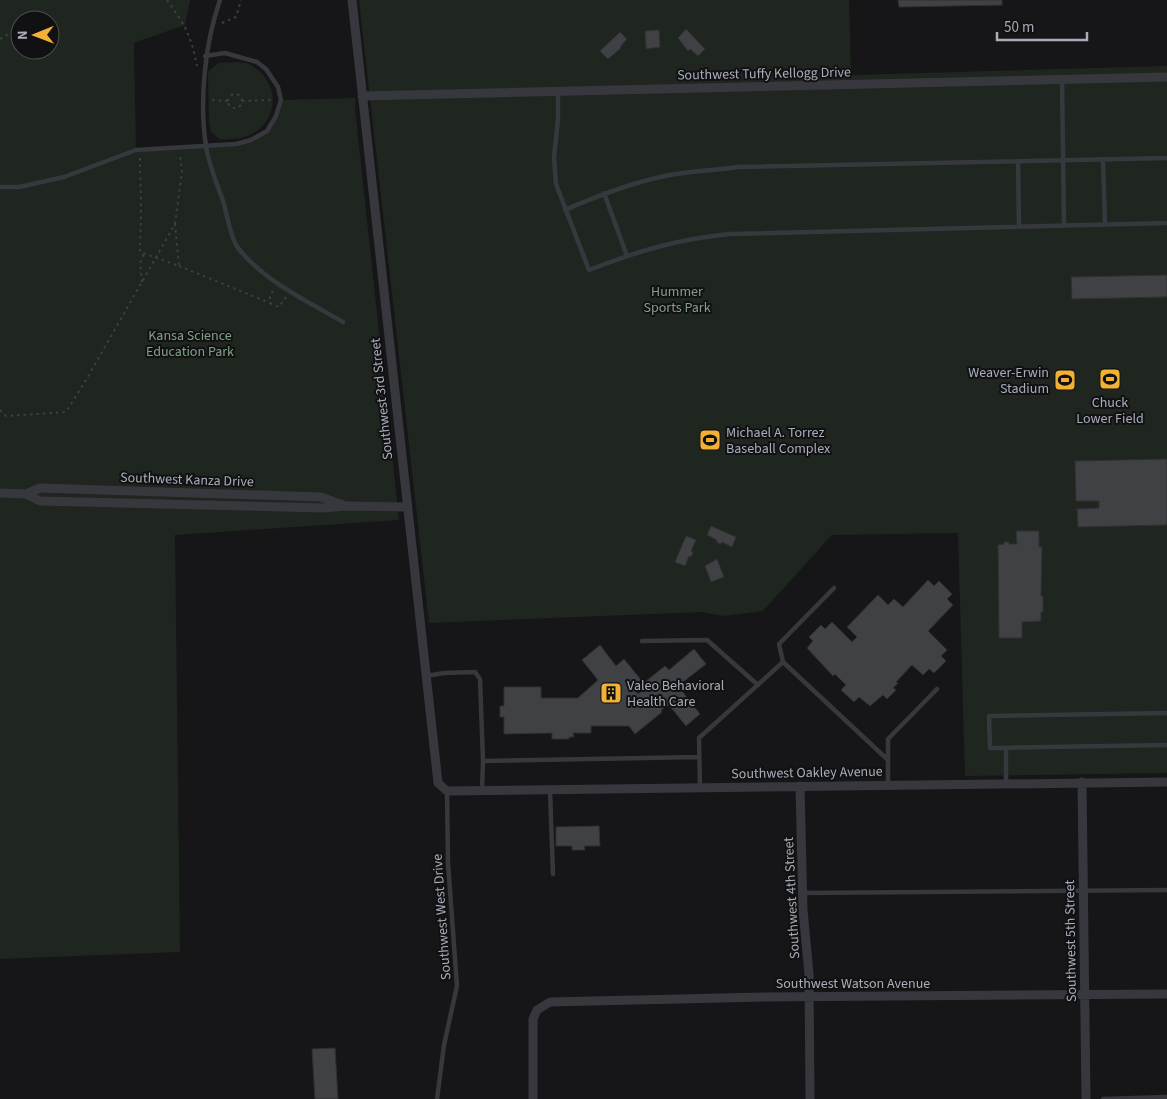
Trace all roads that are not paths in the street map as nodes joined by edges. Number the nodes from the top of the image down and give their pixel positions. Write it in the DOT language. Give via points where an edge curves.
graph roads {
  1 [pos="220,0"];
  2 [pos="352,0"];
  3 [pos="205,56"];
  4 [pos="1167,77"];
  5 [pos="1062,79"];
  6 [pos="558,92"];
  7 [pos="362,96"];
  8 [pos="206,147"];
  9 [pos="1167,158"];
  10 [pos="1103,159"];
  11 [pos="1063,160"];
  12 [pos="1018,161"];
  13 [pos="0,187"];
  14 [pos="604,193"];
  15 [pos="564,210"];
  16 [pos="1167,223"];
  17 [pos="1105,224"];
  18 [pos="1019,226"];
  19 [pos="1064,226"];
  20 [pos="626,256"];
  21 [pos="344,322"];
  22 [pos="0,493"];
  23 [pos="407,507"];
  24 [pos="834,588"];
  25 [pos="642,641"];
  26 [pos="783,662"];
  27 [pos="426,676"];
  28 [pos="758,685"];
  29 [pos="938,689"];
  30 [pos="1167,713"];
  31 [pos="1167,745"];
  32 [pos="1006,748"];
  33 [pos="699,757"];
  34 [pos="888,760"];
  35 [pos="483,761"];
  36 [pos="1082,782"];
  37 [pos="1167,782"];
  38 [pos="1006,783"];
  39 [pos="888,785"];
  40 [pos="800,786"];
  41 [pos="700,788"];
  42 [pos="550,790"];
  43 [pos="447,791"];
  44 [pos="482,791"];
  45 [pos="553,874"];
  46 [pos="1082,890"];
  47 [pos="1167,890"];
  48 [pos="802,893"];
  49 [pos="1167,994"];
  50 [pos="1085,995"];
  51 [pos="808,996"];
  52 [pos="1167,1098"];
  53 [pos="437,1099"];
  54 [pos="532,1099"];
  55 [pos="810,1099"];
  56 [pos="1086,1099"];
  57 [pos="1103,1099"];
  1 -- 3 [label="lane"];
  2 -- 7 [label="street, Southwest 3rd Street"];
  3 -- 8 [label="lane"];
  3 -- 8 [label="lane" via="225,53 257,62 272,77 282,100 267,130 251,140"];
  4 -- 5 [label="street, Southwest Tuffy Kellogg Drive"];
  5 -- 6 [label="street, Southwest Tuffy Kellogg Drive"];
  5 -- 11 [label="lane"];
  6 -- 7 [label="street, Southwest Tuffy Kellogg Drive"];
  6 -- 15 [label="lane" via="554,170"];
  7 -- 23 [label="street, Southwest 3rd Street"];
  8 -- 13 [label="lane" via="140,150 64,177 19,187"];
  8 -- 21 [label="lane" via="237,246 262,272"];
  9 -- 10 [label="lane"];
  10 -- 11 [label="lane"];
  10 -- 17 [label="lane"];
  11 -- 12 [label="lane"];
  11 -- 19 [label="lane"];
  12 -- 14 [label="lane" via="738,167 670,175"];
  12 -- 18 [label="lane"];
  14 -- 15 [label="lane"];
  14 -- 20 [label="lane"];
  15 -- 20 [label="lane" via="589,270"];
  16 -- 17 [label="lane"];
  17 -- 19 [label="lane"];
  18 -- 19 [label="lane"];
  18 -- 20 [label="lane" via="730,234 681,241"];
  22 -- 23 [label="street, Southwest Kanza Drive" via="26,494 40,501"];
  23 -- 27 [label="street, Southwest 3rd Street"];
  24 -- 26 [label="lane" via="779,644"];
  25 -- 28 [label="lane" via="707,640"];
  26 -- 28 [label="lane"];
  26 -- 34 [label="lane"];
  27 -- 35 [label="lane" via="474,672 480,679"];
  27 -- 43 [label="street, Southwest 3rd Street" via="438,783"];
  28 -- 33 [label="lane" via="699,738"];
  29 -- 34 [label="lane" via="888,739"];
  30 -- 32 [label="lane" via="989,716 990,748"];
  31 -- 32 [label="lane"];
  32 -- 38 [label="lane"];
  33 -- 35 [label="lane"];
  33 -- 41 [label="lane"];
  34 -- 39 [label="lane"];
  35 -- 44 [label="lane"];
  36 -- 37 [label="street, Southwest Oakley Avenue"];
  36 -- 38 [label="street, Southwest Oakley Avenue"];
  36 -- 46 [label="street, Southwest 5th Street"];
  38 -- 39 [label="street, Southwest Oakley Avenue"];
  39 -- 40 [label="street, Southwest Oakley Avenue"];
  40 -- 41 [label="street, Southwest Oakley Avenue"];
  40 -- 48 [label="street, Southwest 4th Street"];
  41 -- 42 [label="street, Southwest Oakley Avenue"];
  42 -- 44 [label="street, Southwest Oakley Avenue"];
  42 -- 45 [label="lane"];
  43 -- 44 [label="street, Southwest Oakley Avenue"];
  43 -- 53 [label="lane, Southwest West Drive" via="448,863 457,986 444,1045"];
  46 -- 47 [label="lane"];
  46 -- 48 [label="lane"];
  46 -- 50 [label="street, Southwest 5th Street"];
  48 -- 51 [label="street, Southwest 4th Street"];
  49 -- 50 [label="street, Southwest Watson Avenue"];
  50 -- 51 [label="street, Southwest Watson Avenue"];
  50 -- 56 [label="street, Southwest 5th Street"];
  51 -- 54 [label="street, Southwest Watson Avenue" via="550,1002 534,1014 532,1024"];
  51 -- 55 [label="street, Southwest 4th Street"];
  52 -- 57 [label="lane"];
}
